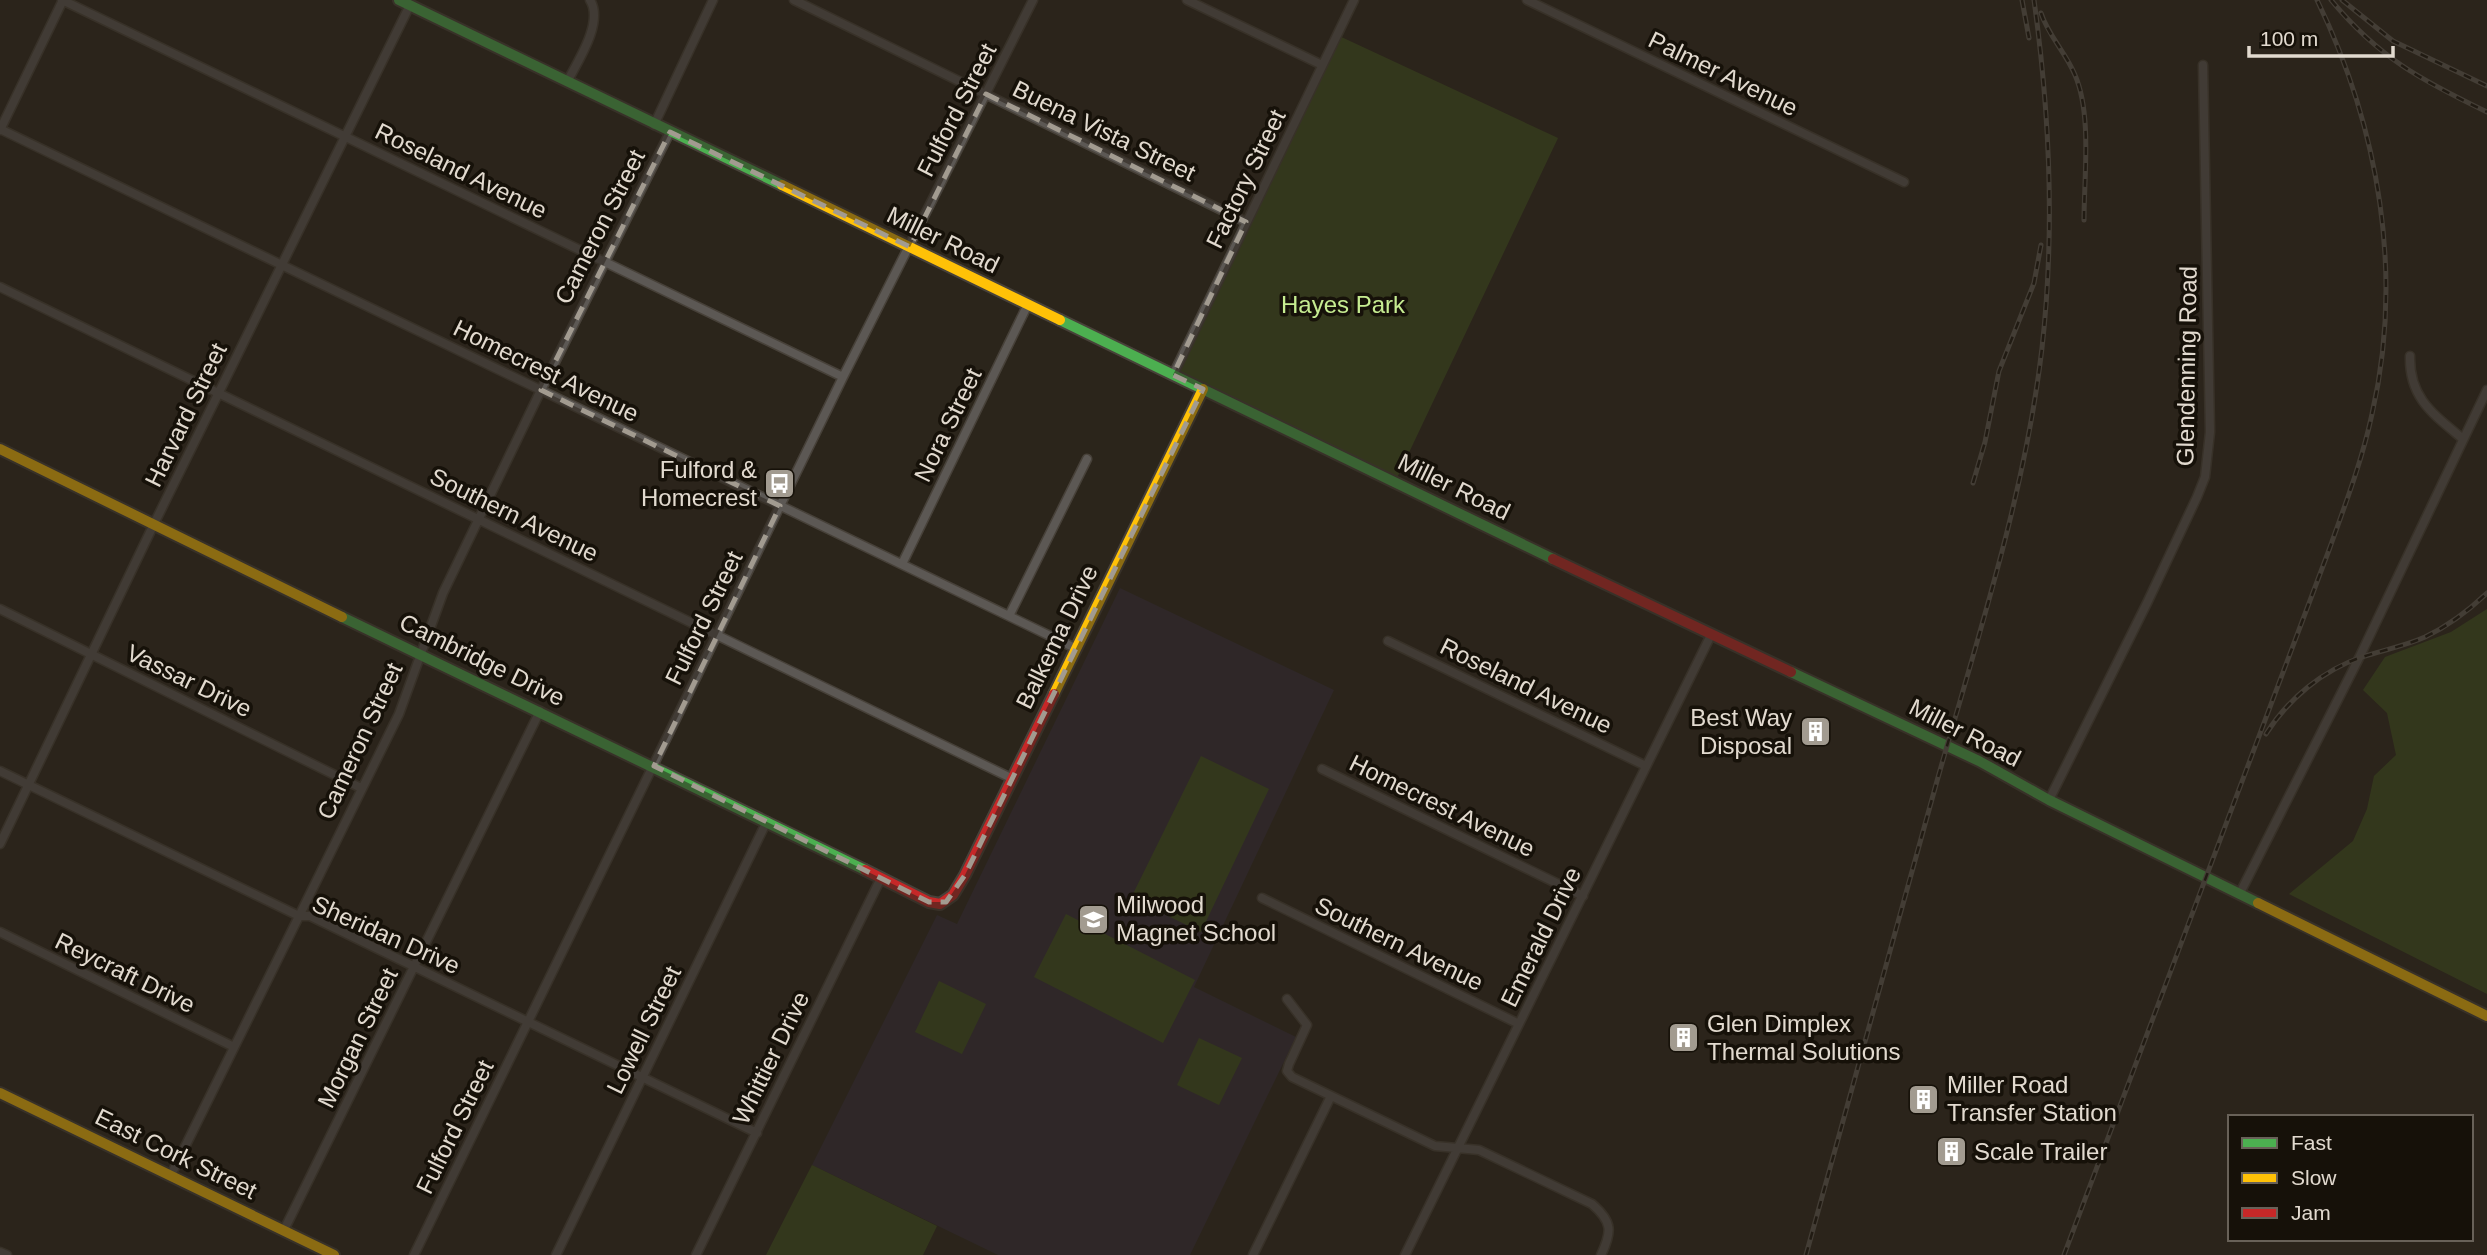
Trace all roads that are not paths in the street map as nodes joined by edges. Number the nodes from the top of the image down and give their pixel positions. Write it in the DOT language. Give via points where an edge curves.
graph roads {
  1 [pos="62,0"];
  2 [pos="590,0"];
  3 [pos="713,0"];
  4 [pos="794,0"];
  5 [pos="1034,0"];
  6 [pos="1187,0"];
  7 [pos="1354,0"];
  8 [pos="1527,0"];
  9 [pos="405,3"];
  10 [pos="1322,65"];
  11 [pos="2203,65"];
  12 [pos="568,82"];
  13 [pos="986,94"];
  14 [pos="654,125"];
  15 [pos="0,129"];
  16 [pos="670,132"];
  17 [pos="345,136"];
  18 [pos="1903,182"];
  19 [pos="1246,222"];
  20 [pos="910,247"];
  21 [pos="604,262"];
  22 [pos="282,264"];
  23 [pos="0,287"];
  24 [pos="1028,304"];
  25 [pos="2410,356"];
  26 [pos="1173,374"];
  27 [pos="843,377"];
  28 [pos="1203,389"];
  29 [pos="541,390"];
  30 [pos="2487,390"];
  31 [pos="219,394"];
  32 [pos="2463,439"];
  33 [pos="0,449"];
  34 [pos="1087,459"];
  35 [pos="780,506"];
  36 [pos="478,519"];
  37 [pos="153,526"];
  38 [pos="902,564"];
  39 [pos="0,609"];
  40 [pos="1009,616"];
  41 [pos="718,634"];
  42 [pos="1710,635"];
  43 [pos="1388,641"];
  44 [pos="1075,648"];
  45 [pos="420,654"];
  46 [pos="92,655"];
  47 [pos="540,711"];
  48 [pos="654,766"];
  49 [pos="1646,766"];
  50 [pos="1322,769"];
  51 [pos="0,771"];
  52 [pos="1011,778"];
  53 [pos="29,785"];
  54 [pos="361,788"];
  55 [pos="2049,800"];
  56 [pos="766,821"];
  57 [pos="0,844"];
  58 [pos="881,878"];
  59 [pos="2240,893"];
  60 [pos="1583,897"];
  61 [pos="1262,898"];
  62 [pos="946,902"];
  63 [pos="299,916"];
  64 [pos="0,932"];
  65 [pos="414,967"];
  66 [pos="1287,999"];
  67 [pos="2487,1016"];
  68 [pos="528,1022"];
  69 [pos="1520,1024"];
  70 [pos="234,1047"];
  71 [pos="642,1078"];
  72 [pos="0,1093"];
  73 [pos="1331,1096"];
  74 [pos="757,1133"];
  75 [pos="1458,1148"];
  76 [pos="171,1174"];
  77 [pos="284,1230"];
  78 [pos="0,1252"];
  79 [pos="7,1255"];
  80 [pos="334,1255"];
  81 [pos="414,1255"];
  82 [pos="556,1255"];
  83 [pos="696,1255"];
  84 [pos="1253,1255"];
  85 [pos="1405,1255"];
  86 [pos="1601,1255"];
  1 -- 15 [label="street"];
  1 -- 17 [label="street, Roseland Avenue"];
  2 -- 12 [label="street" via="595,12 593,28"];
  3 -- 14 [label="street, Cameron Street"];
  4 -- 13 [label="street, Buena Vista Street"];
  5 -- 13 [label="street, Fulford Street"];
  6 -- 10 [label="street"];
  7 -- 10 [label="street, Factory Street"];
  8 -- 18 [label="street, Palmer Avenue"];
  9 -- 12 [label="street, Miller Road"];
  9 -- 17 [label="street, Harvard Street"];
  10 -- 19 [label="street, Factory Street"];
  11 -- 55 [label="street, Glendenning Road" via="2210,432 2205,477"];
  12 -- 14 [label="street, Miller Road"];
  13 -- 19 [label="street, Buena Vista Street"];
  13 -- 20 [label="street, Fulford Street"];
  14 -- 16 [label="street, Miller Road"];
  15 -- 22 [label="street, Homecrest Avenue"];
  16 -- 20 [label="street, Miller Road"];
  16 -- 21 [label="street, Cameron Street"];
  17 -- 21 [label="street, Roseland Avenue"];
  17 -- 22 [label="street, Harvard Street"];
  19 -- 26 [label="street, Factory Street"];
  20 -- 24 [label="street, Miller Road"];
  20 -- 27 [label="street, Fulford Street"];
  21 -- 27 [label="street, Roseland Avenue"];
  21 -- 29 [label="street, Cameron Street"];
  22 -- 29 [label="street, Homecrest Avenue"];
  22 -- 31 [label="street, Harvard Street"];
  23 -- 31 [label="street, Southern Avenue"];
  24 -- 26 [label="street, Miller Road"];
  24 -- 38 [label="street, Nora Street"];
  25 -- 32 [label="street" via="2413,387 2435,415"];
  26 -- 28 [label="street, Miller Road"];
  27 -- 35 [label="street, Fulford Street"];
  28 -- 42 [label="street, Miller Road"];
  28 -- 44 [label="street, Balkema Drive"];
  29 -- 35 [label="street, Homecrest Avenue"];
  29 -- 36 [label="street, Cameron Street"];
  30 -- 32 [label="street"];
  31 -- 36 [label="street, Southern Avenue"];
  31 -- 37 [label="street, Harvard Street"];
  32 -- 59 [label="street" via="2360,658"];
  33 -- 37 [label="street, Cambridge Drive"];
  34 -- 40 [label="street"];
  35 -- 38 [label="street, Homecrest Avenue"];
  35 -- 41 [label="street, Fulford Street"];
  36 -- 41 [label="street, Southern Avenue"];
  36 -- 45 [label="street, Cameron Street"];
  37 -- 45 [label="street, Cambridge Drive"];
  37 -- 46 [label="street, Harvard Street"];
  38 -- 40 [label="street, Homecrest Avenue"];
  39 -- 46 [label="street, Vassar Drive"];
  40 -- 44 [label="street, Homecrest Avenue"];
  41 -- 48 [label="street, Fulford Street"];
  41 -- 52 [label="street, Southern Avenue"];
  42 -- 49 [label="street, Emerald Drive"];
  42 -- 55 [label="street, Miller Road" via="1979,761"];
  43 -- 49 [label="street, Roseland Avenue"];
  44 -- 52 [label="street, Balkema Drive"];
  45 -- 47 [label="street, Cambridge Drive"];
  45 -- 54 [label="street, Cameron Street" via="399,714"];
  46 -- 53 [label="street, Harvard Street"];
  46 -- 54 [label="street, Vassar Drive"];
  47 -- 48 [label="street, Cambridge Drive"];
  47 -- 65 [label="street, Morgan Street"];
  48 -- 56 [label="street, Cambridge Drive"];
  48 -- 68 [label="street, Fulford Street"];
  49 -- 60 [label="street, Emerald Drive"];
  50 -- 60 [label="street, Homecrest Avenue"];
  51 -- 53 [label="street, Sheridan Drive"];
  52 -- 62 [label="street, Balkema Drive" via="965,875"];
  53 -- 57 [label="street, Harvard Street"];
  53 -- 63 [label="street, Sheridan Drive"];
  54 -- 63 [label="street, Cameron Street"];
  55 -- 59 [label="street, Miller Road"];
  56 -- 58 [label="street, Cambridge Drive"];
  56 -- 71 [label="street, Lowell Street"];
  58 -- 62 [label="street, Cambridge Drive" via="929,902"];
  58 -- 74 [label="street, Whittier Drive"];
  59 -- 67 [label="street, Miller Road"];
  60 -- 69 [label="street, Emerald Drive"];
  61 -- 69 [label="street, Southern Avenue"];
  63 -- 65 [label="street, Sheridan Drive" via="310,916"];
  63 -- 70 [label="street, Cameron Street"];
  64 -- 70 [label="street, Reycraft Drive"];
  65 -- 68 [label="street, Sheridan Drive"];
  65 -- 77 [label="street, Morgan Street"];
  66 -- 73 [label="street" via="1307,1026 1288,1073"];
  68 -- 71 [label="street, Sheridan Drive"];
  68 -- 81 [label="street, Fulford Street"];
  69 -- 75 [label="street, Emerald Drive"];
  70 -- 76 [label="street, Cameron Street"];
  71 -- 74 [label="street, Sheridan Drive"];
  71 -- 82 [label="street, Lowell Street"];
  72 -- 76 [label="street, East Cork Street"];
  73 -- 75 [label="street" via="1435,1146"];
  73 -- 84 [label="street"];
  74 -- 83 [label="street, Whittier Drive"];
  75 -- 85 [label="street, Emerald Drive"];
  75 -- 86 [label="street" via="1479,1150 1599,1210 1610,1233"];
  76 -- 77 [label="street, East Cork Street"];
  77 -- 80 [label="street, East Cork Street"];
  78 -- 79 [label="street"];
}
